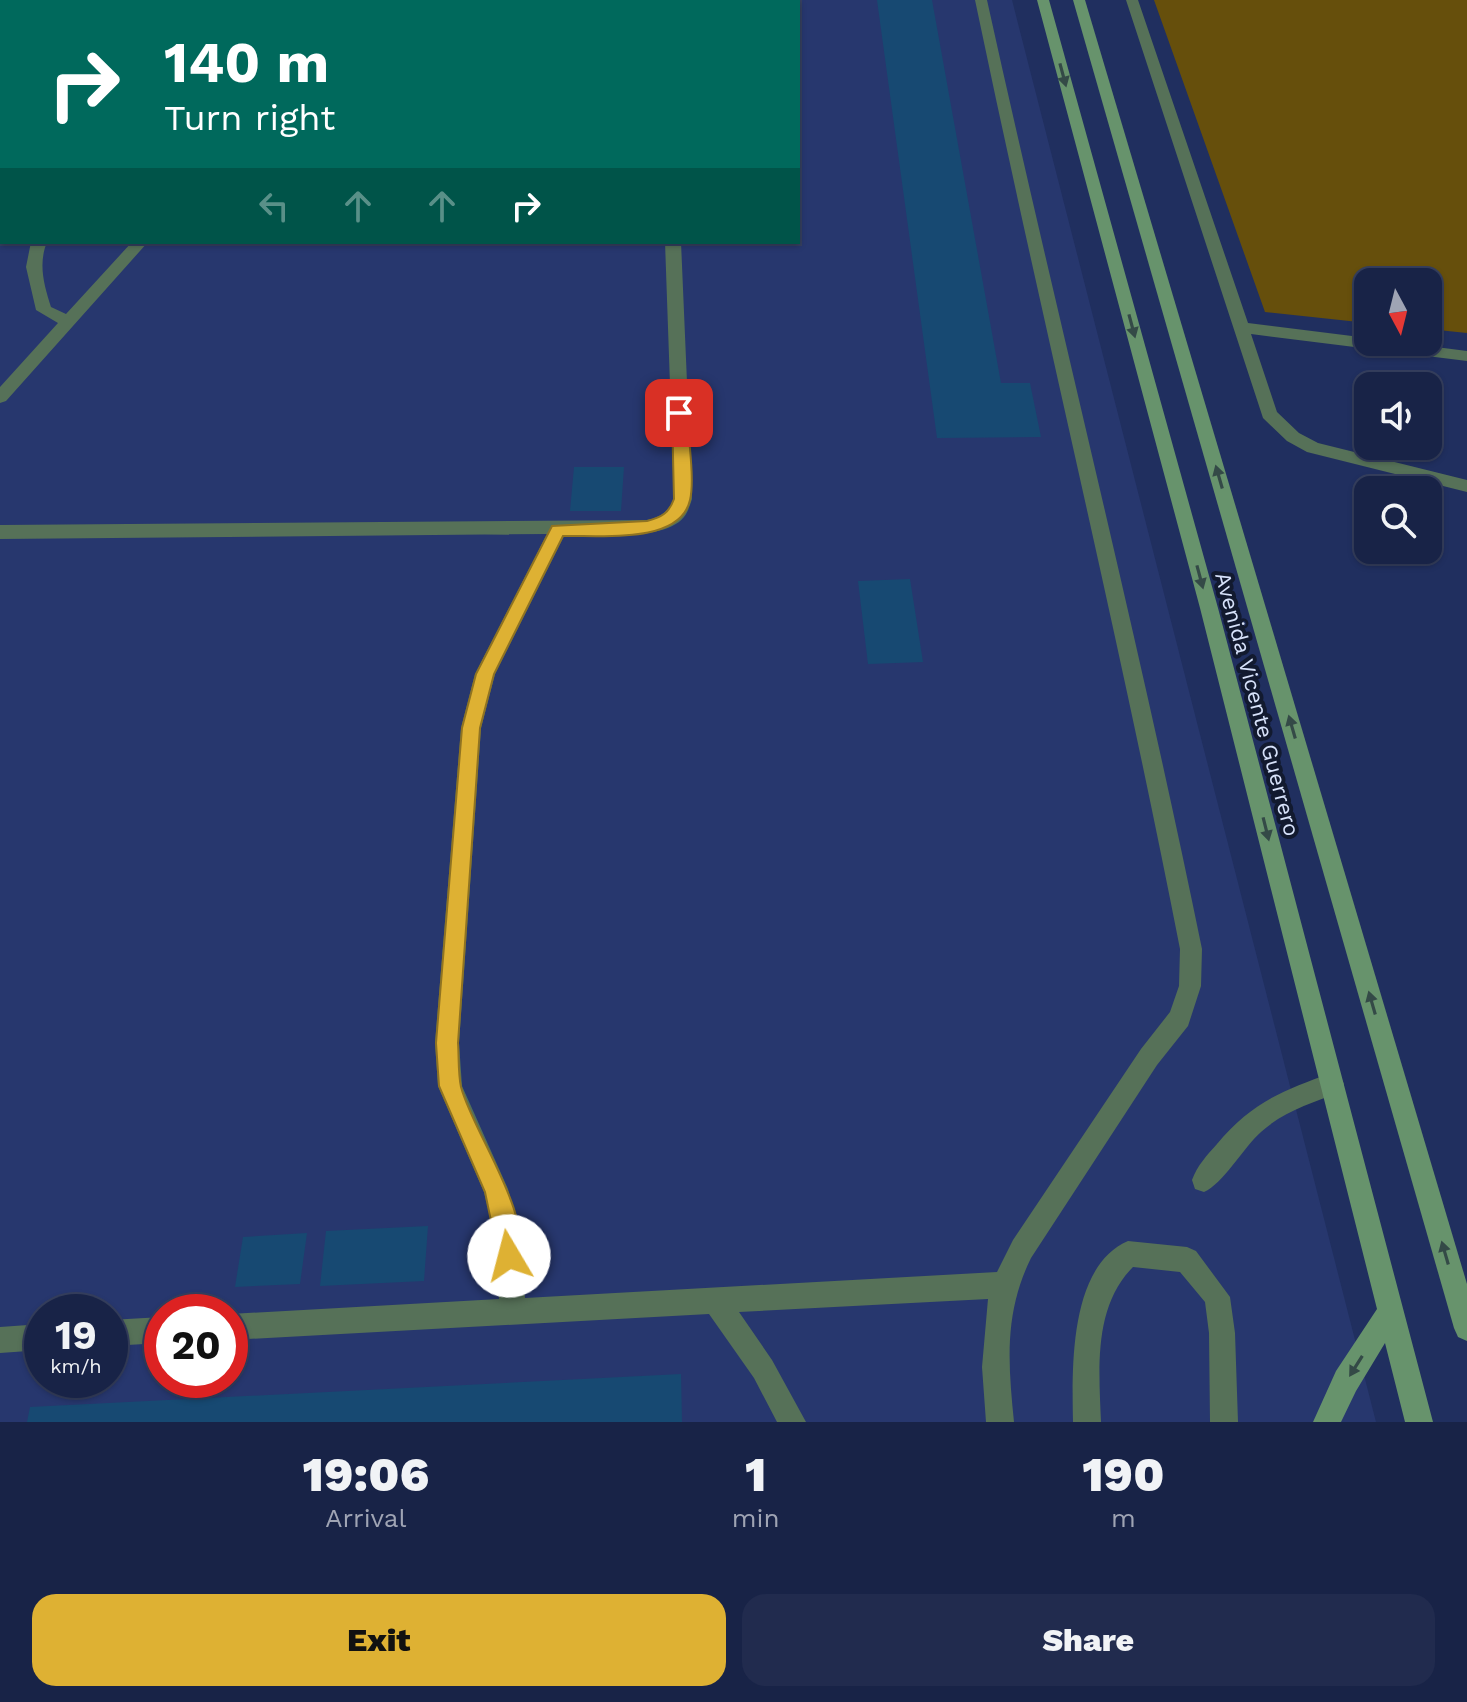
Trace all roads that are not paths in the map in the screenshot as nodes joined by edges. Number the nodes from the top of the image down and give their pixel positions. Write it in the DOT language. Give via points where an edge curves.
graph roads {
  1 [pos="981,0"];
  2 [pos="1043,0"];
  3 [pos="1079,0"];
  4 [pos="1132,0"];
  5 [pos="38,244"];
  6 [pos="138,244"];
  7 [pos="673,244"];
  8 [pos="68,321"];
  9 [pos="1244,328"];
  10 [pos="1467,356"];
  11 [pos="0,397"];
  12 [pos="1467,486"];
  13 [pos="558,530"];
  14 [pos="0,532"];
  15 [pos="1332,1084"];
  16 [pos="1204,1180"];
  17 [pos="1004,1285"];
  18 [pos="715,1300"];
  19 [pos="513,1311"];
  20 [pos="1390,1312"];
  21 [pos="248,1326"];
  22 [pos="1467,1328"];
  23 [pos="24,1338"];
  24 [pos="0,1340"];
  25 [pos="792,1422"];
  26 [pos="1000,1422"];
  27 [pos="1087,1422"];
  28 [pos="1224,1422"];
  29 [pos="1327,1422"];
  30 [pos="1419,1422"];
  1 -- 17 [label="lane" via="1147,728 1191,949 1190,986 1180,1018 1022,1249"];
  2 -- 15 [label="main road, Avenida Vicente Guerrero, one-way"];
  22 -- 3 [label="main road, Avenida Vicente Guerrero, one-way"];
  4 -- 9 [label="lane"];
  5 -- 8 [label="lane" via="34,269 44,310"];
  6 -- 8 [label="lane"];
  7 -- 13 [label="lane" via="683,499 677,513 647,527"];
  8 -- 11 [label="lane"];
  9 -- 10 [label="lane"];
  9 -- 12 [label="lane" via="1269,414 1293,437 1313,448"];
  13 -- 14 [label="lane"];
  13 -- 19 [label="lane" via="485,674 471,728 447,1043 450,1086 496,1189 506,1229"];
  15 -- 16 [label="lane" via="1282,1103 1254,1123"];
  15 -- 20 [label="main road, Avenida Vicente Guerrero"];
  17 -- 18 [label="lane"];
  17 -- 26 [label="lane" via="995,1367"];
  18 -- 19 [label="lane"];
  18 -- 25 [label="lane"];
  19 -- 21 [label="lane"];
  20 -- 29 [label="main road, one-way"];
  20 -- 30 [label="main road, Avenida Vicente Guerrero"];
  23 -- 24 [label="lane"];
  27 -- 28 [label="lane" via="1086,1365 1093,1311 1107,1276 1128,1254 1187,1260 1217,1297"];
}
